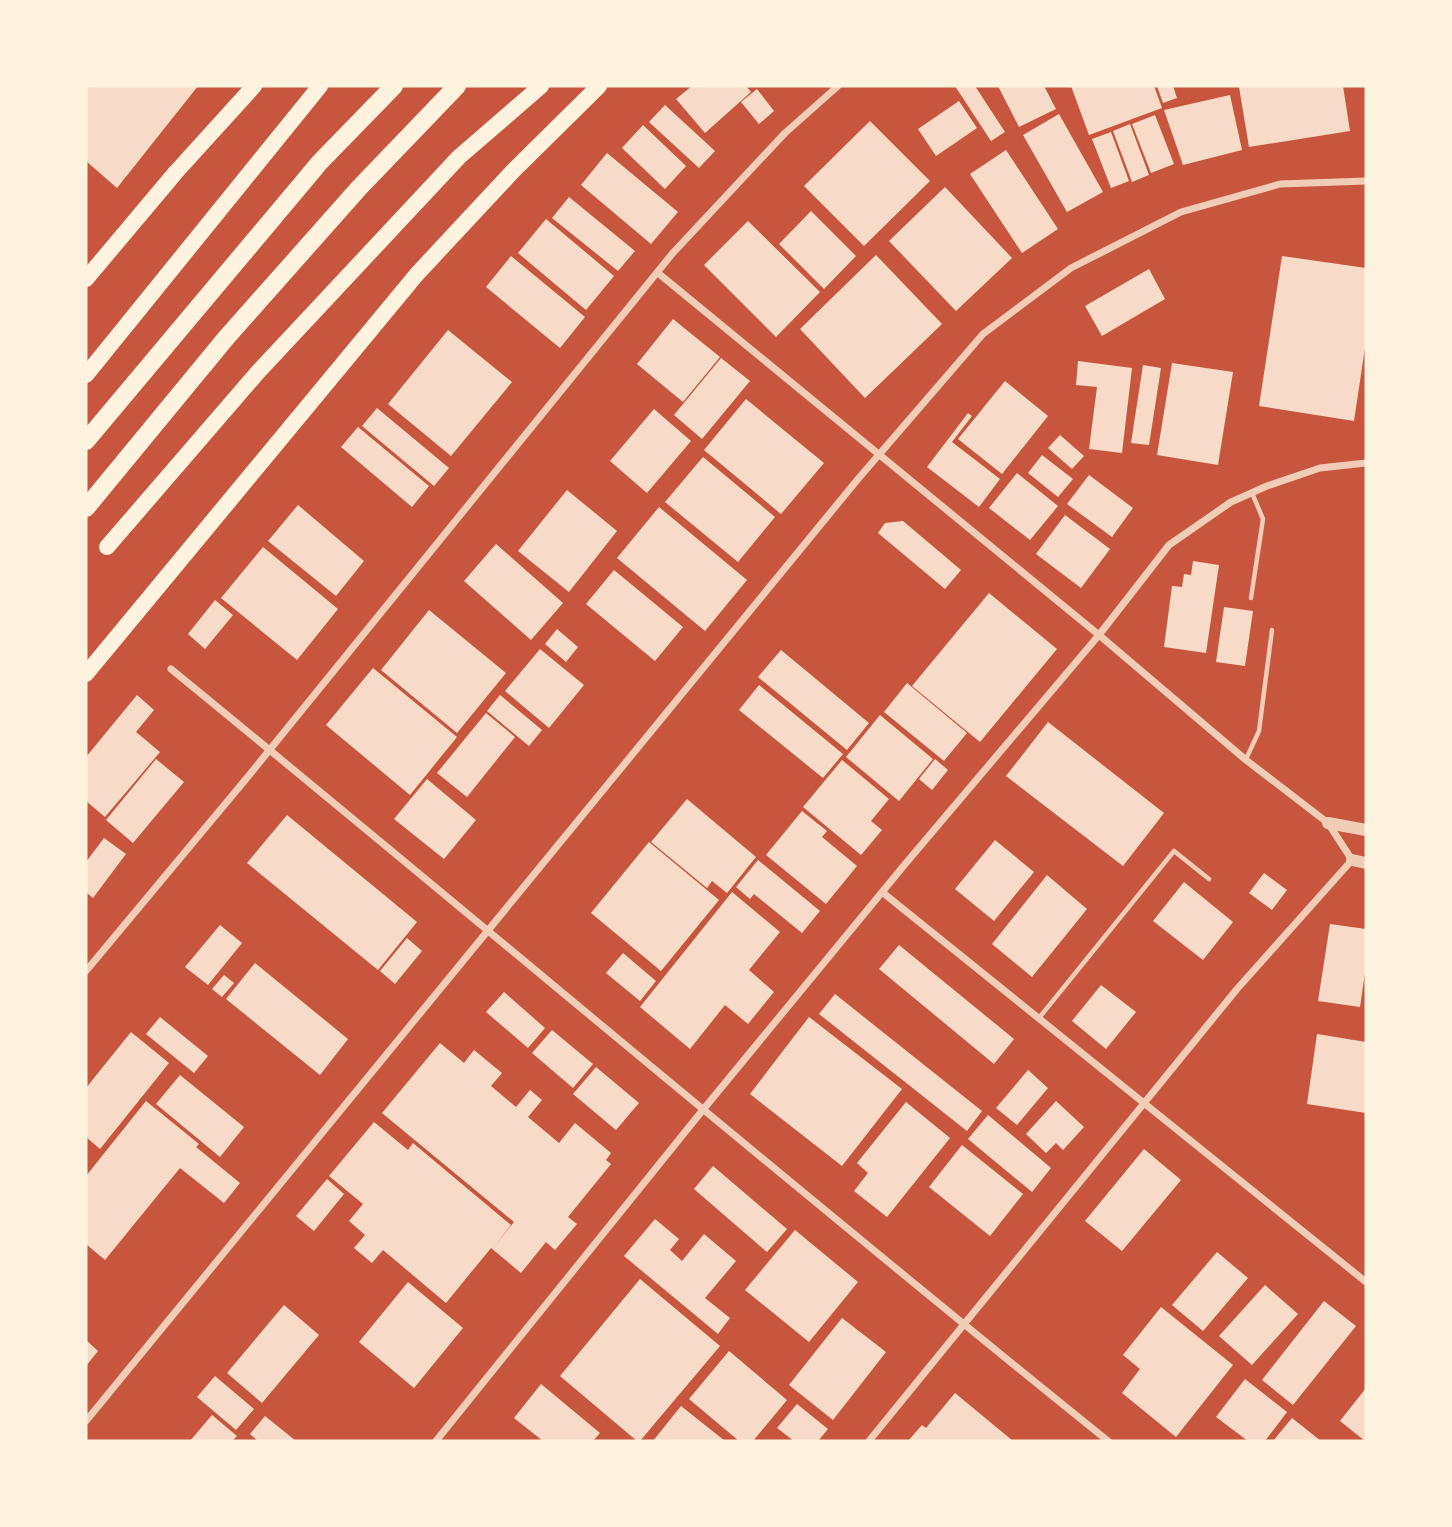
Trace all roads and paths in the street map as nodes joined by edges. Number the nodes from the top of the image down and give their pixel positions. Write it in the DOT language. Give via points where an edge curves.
graph roads {
  1 [pos="254,86"];
  2 [pos="320,86"];
  3 [pos="394,86"];
  4 [pos="457,86"];
  5 [pos="541,86"];
  6 [pos="599,86"];
  7 [pos="838,86"];
  8 [pos="1366,181"];
  9 [pos="658,273"];
  10 [pos="86,279"];
  11 [pos="86,375"];
  12 [pos="86,441"];
  13 [pos="879,454"];
  14 [pos="1366,463"];
  15 [pos="1251,493"];
  16 [pos="86,508"];
  17 [pos="107,547"];
  18 [pos="1251,598"];
  19 [pos="1272,631"];
  20 [pos="1099,635"];
  21 [pos="171,669"];
  22 [pos="86,674"];
  23 [pos="270,749"];
  24 [pos="1246,760"];
  25 [pos="1328,823"];
  26 [pos="1366,830"];
  27 [pos="1352,860"];
  28 [pos="1366,863"];
  29 [pos="1209,879"];
  30 [pos="883,892"];
  31 [pos="488,930"];
  32 [pos="86,971"];
  33 [pos="1039,1018"];
  34 [pos="1144,1102"];
  35 [pos="702,1111"];
  36 [pos="1366,1282"];
  37 [pos="962,1324"];
  38 [pos="86,1421"];
  39 [pos="436,1441"];
  40 [pos="869,1441"];
  41 [pos="1108,1441"];
  1 -- 10 [label="highway"];
  2 -- 11 [label="highway"];
  3 -- 12 [label="highway" via="320,162"];
  4 -- 16 [label="highway" via="226,338"];
  5 -- 17 [label="highway" via="449,168 258,372"];
  6 -- 22 [label="highway" via="417,274"];
  7 -- 9 [label="street" via="785,133"];
  8 -- 13 [label="street" via="1280,184 1181,212 1071,268 982,334"];
  9 -- 13 [label="street"];
  9 -- 23 [label="street"];
  13 -- 20 [label="street"];
  13 -- 31 [label="street"];
  14 -- 15 [label="street" via="1320,468"];
  15 -- 18 [label="lane" via="1263,519"];
  15 -- 20 [label="street" via="1169,545"];
  19 -- 24 [label="lane" via="1259,732"];
  20 -- 24 [label="street"];
  20 -- 30 [label="street"];
  21 -- 23 [label="street"];
  23 -- 31 [label="street"];
  23 -- 32 [label="street"];
  24 -- 25 [label="street"];
  25 -- 26 [label="street"];
  25 -- 27 [label="street"];
  27 -- 28 [label="street"];
  27 -- 34 [label="street"];
  29 -- 33 [label="lane" via="1174,851"];
  30 -- 33 [label="street"];
  30 -- 35 [label="street"];
  31 -- 35 [label="street"];
  31 -- 38 [label="street"];
  33 -- 34 [label="street"];
  34 -- 36 [label="street"];
  34 -- 37 [label="street"];
  35 -- 37 [label="street"];
  35 -- 39 [label="street"];
  37 -- 40 [label="street"];
  37 -- 41 [label="street"];
}
